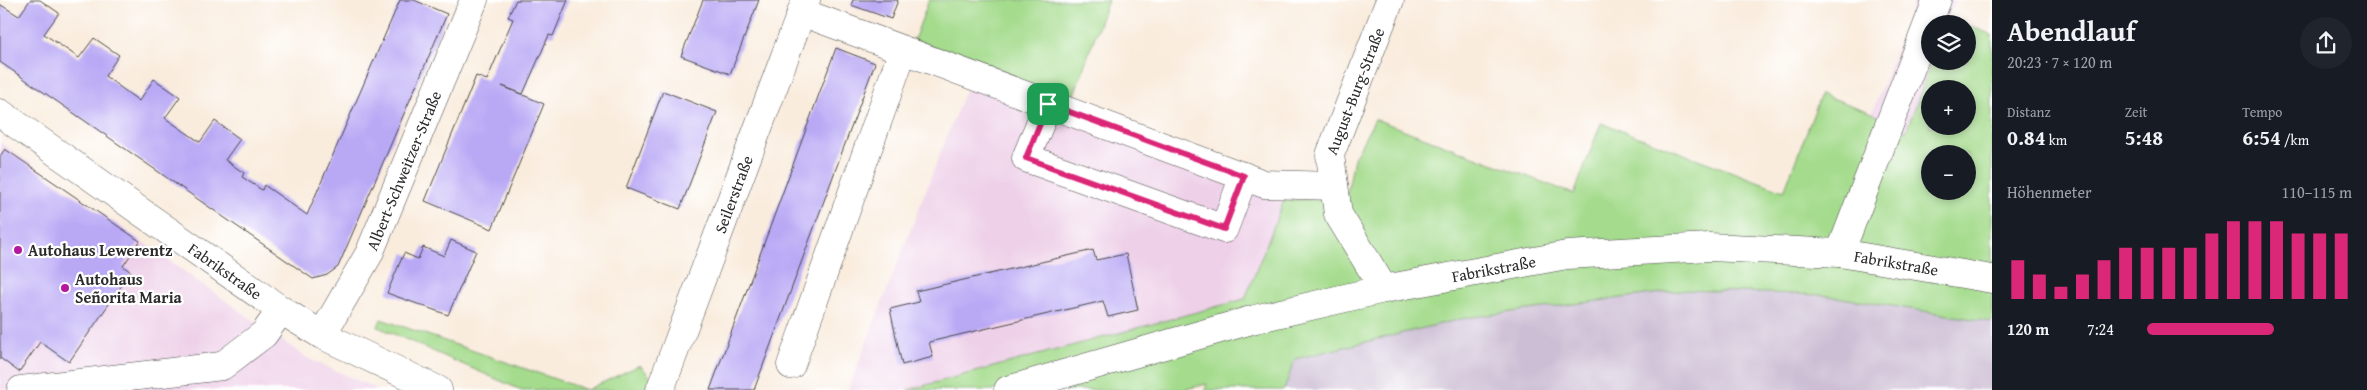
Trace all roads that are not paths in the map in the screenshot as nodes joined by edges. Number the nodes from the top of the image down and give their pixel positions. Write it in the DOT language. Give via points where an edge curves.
graph roads {
  1 [pos="474,0"];
  2 [pos="1390,0"];
  3 [pos="1937,0"];
  4 [pos="803,6"];
  5 [pos="903,50"];
  6 [pos="1048,104"];
  7 [pos="0,114"];
  8 [pos="1244,176"];
  9 [pos="1334,186"];
  10 [pos="1840,253"];
  11 [pos="1992,279"];
  12 [pos="1384,288"];
  13 [pos="280,310"];
  14 [pos="322,335"];
  15 [pos="790,365"];
  16 [pos="21,390"];
  17 [pos="438,390"];
  18 [pos="660,390"];
  19 [pos="1008,390"];
  1 -- 14 [label="street, Albert-Schweitzer-Straße" via="369,254"];
  2 -- 9 [label="street, August-Burg-Straße" via="1330,155"];
  3 -- 10 [label="street"];
  4 -- 5 [label="street"];
  4 -- 18 [label="street, Seilerstraße"];
  5 -- 6 [label="street"];
  5 -- 15 [label="street"];
  6 -- 8 [label="street"];
  6 -- 8 [label="street" via="1026,158 1224,229"];
  7 -- 13 [label="street, Fabrikstraße"];
  8 -- 9 [label="street" via="1264,184"];
  9 -- 12 [label="street, August-Burg-Straße" via="1338,214"];
  10 -- 11 [label="street, Fabrikstraße"];
  10 -- 12 [label="street, Fabrikstraße" via="1709,247 1567,254"];
  12 -- 19 [label="street, Fabrikstraße" via="1256,319"];
  13 -- 14 [label="street, Fabrikstraße"];
  13 -- 16 [label="street" via="264,334 222,366"];
  14 -- 17 [label="street, Fabrikstraße"];
}
